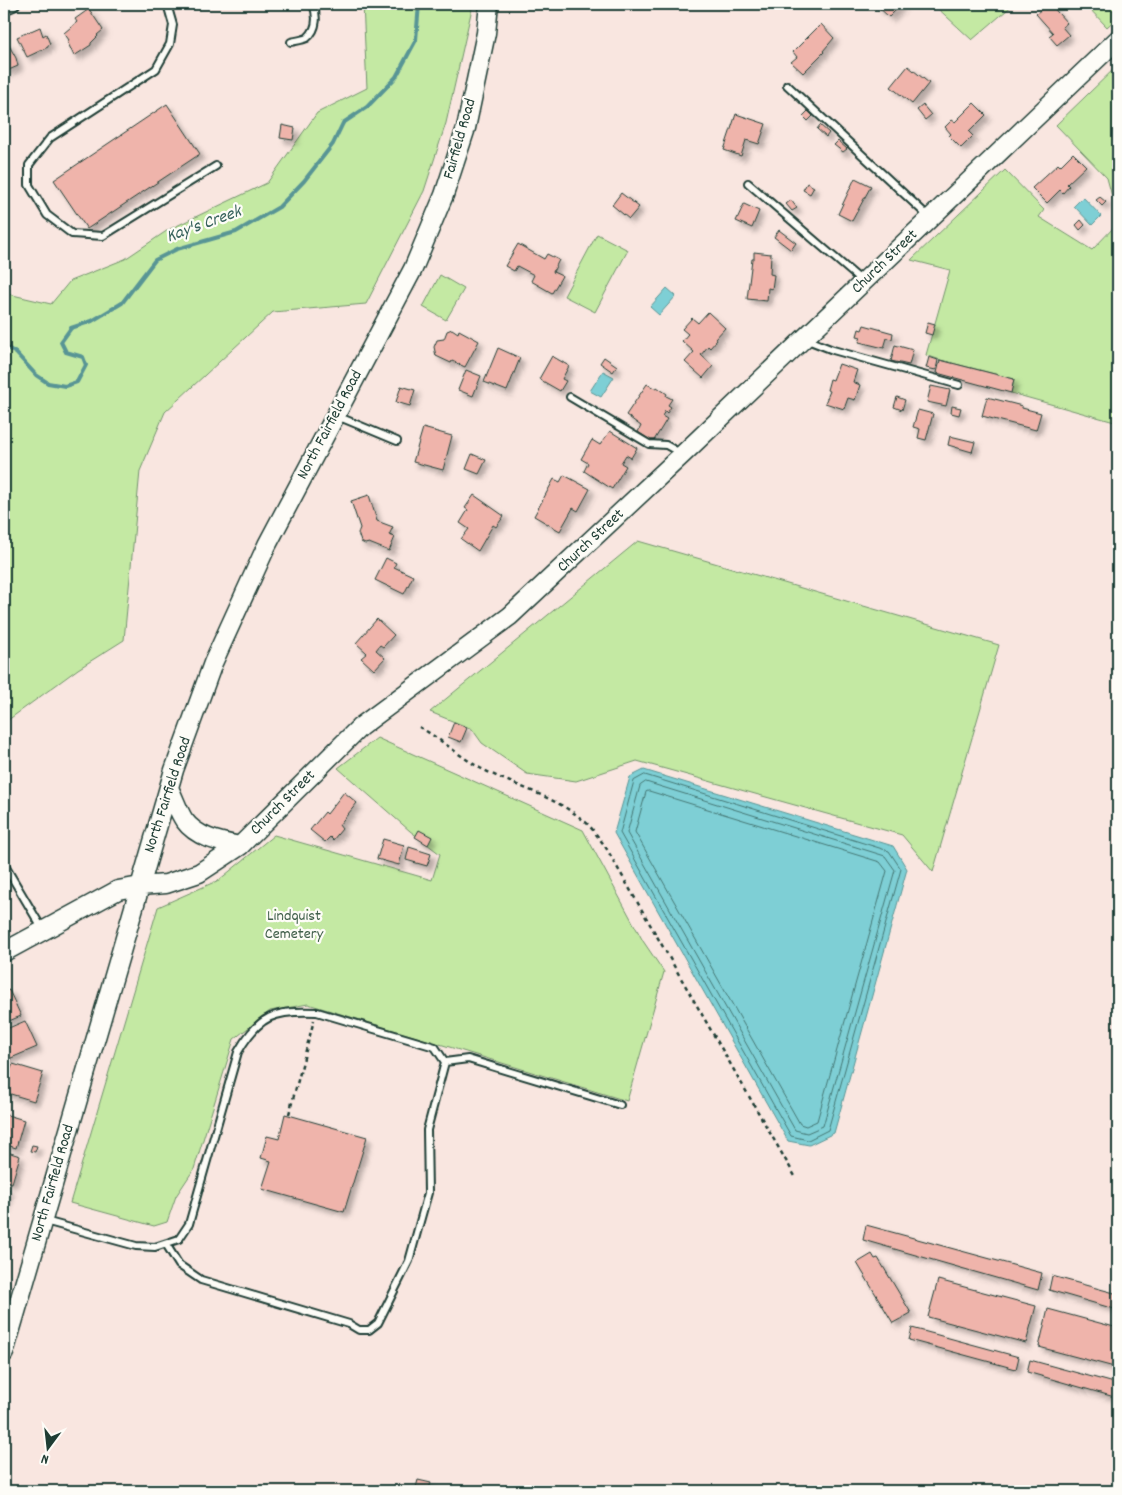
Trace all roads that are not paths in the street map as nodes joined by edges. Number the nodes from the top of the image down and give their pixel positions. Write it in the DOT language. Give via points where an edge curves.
graph roads {
  1 [pos="13,4"];
  2 [pos="167,4"];
  3 [pos="313,4"];
  4 [pos="489,4"];
  5 [pos="4,8"];
  6 [pos="1118,39"];
  7 [pos="291,42"];
  8 [pos="787,85"];
  9 [pos="216,166"];
  10 [pos="748,183"];
  11 [pos="930,219"];
  12 [pos="413,269"];
  13 [pos="864,282"];
  14 [pos="804,339"];
  15 [pos="959,385"];
  16 [pos="570,397"];
  17 [pos="336,415"];
  18 [pos="397,441"];
  19 [pos="683,454"];
  20 [pos="169,788"];
  21 [pos="240,846"];
  22 [pos="4,864"];
  23 [pos="140,886"];
  24 [pos="43,931"];
  25 [pos="4,952"];
  26 [pos="445,1062"];
  27 [pos="620,1105"];
  28 [pos="42,1220"];
  29 [pos="166,1244"];
  30 [pos="4,1353"];
  1 -- 5 [label="street"];
  2 -- 9 [label="lane" via="172,25 170,44 156,69 50,138 29,165 29,185 47,215 72,234 102,236"];
  3 -- 7 [label="lane" via="314,28 306,38"];
  4 -- 12 [label="main road, Fairfield Road" via="466,128 444,195"];
  6 -- 11 [label="main road, Church Street"];
  8 -- 11 [label="lane"];
  10 -- 13 [label="lane"];
  11 -- 13 [label="main road, Church Street"];
  12 -- 17 [label="main road, North Fairfield Road"];
  13 -- 14 [label="main road, Church Street"];
  14 -- 15 [label="lane"];
  14 -- 19 [label="main road, Church Street"];
  16 -- 19 [label="lane" via="649,444 666,445"];
  17 -- 18 [label="lane"];
  17 -- 20 [label="main road, North Fairfield Road" via="267,545 213,663"];
  19 -- 21 [label="main road, Church Street" via="510,616 360,727"];
  20 -- 21 [label="main road" via="184,820 202,836"];
  20 -- 23 [label="main road, North Fairfield Road"];
  21 -- 23 [label="main road, Church Street" via="199,873 166,884"];
  22 -- 24 [label="lane"];
  23 -- 24 [label="main road, Church Street" via="118,890"];
  23 -- 28 [label="main road, North Fairfield Road"];
  24 -- 25 [label="main road, Church Street"];
  26 -- 27 [label="lane" via="468,1059"];
  26 -- 29 [label="lane" via="435,1047 317,1012 280,1013 265,1019 249,1034 238,1052 189,1224 179,1239"];
  26 -- 29 [label="lane" via="428,1130 428,1193 409,1260 378,1323 369,1330 359,1330 349,1324 201,1280 179,1265"];
  28 -- 29 [label="lane" via="136,1246"];
  28 -- 30 [label="main road, North Fairfield Road"];
}
